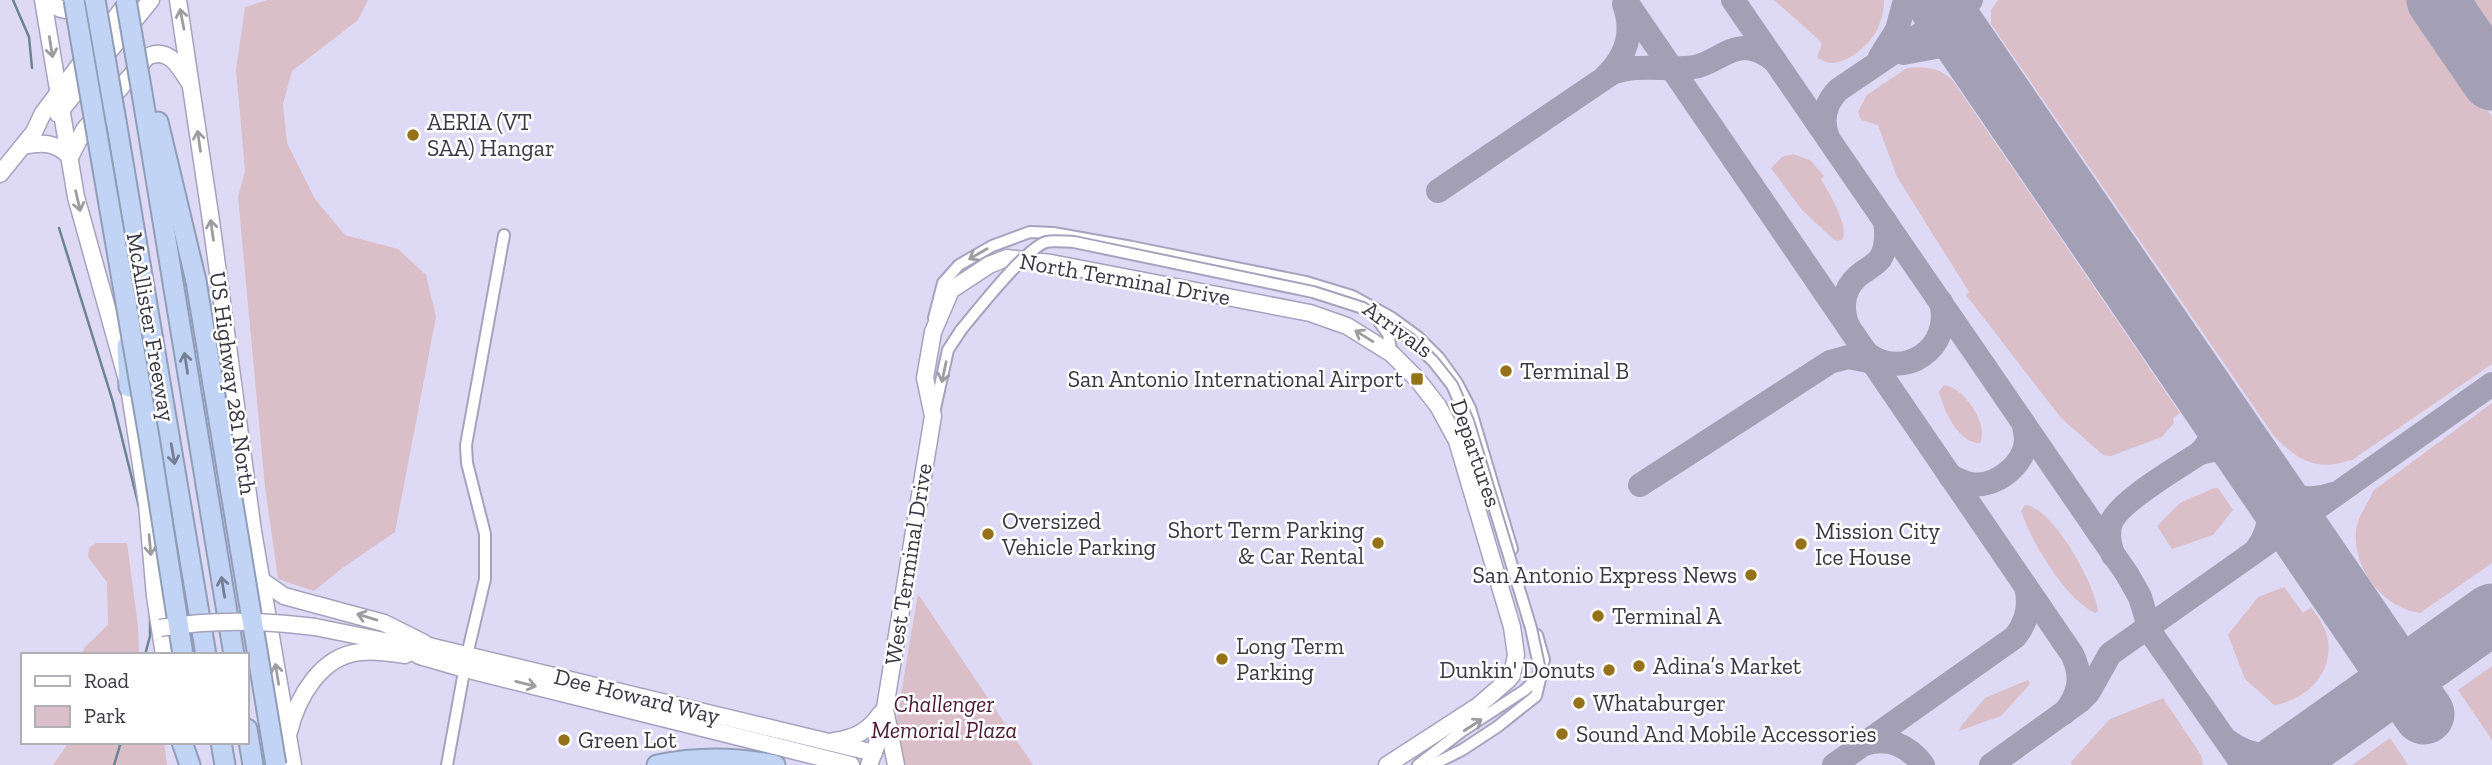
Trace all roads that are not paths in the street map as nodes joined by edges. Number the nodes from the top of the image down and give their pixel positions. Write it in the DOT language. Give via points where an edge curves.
graph roads {
  1 [pos="43,0"];
  2 [pos="50,0"];
  3 [pos="74,0"];
  4 [pos="93,0"];
  5 [pos="128,0"];
  6 [pos="151,0"];
  7 [pos="178,0"];
  8 [pos="146,87"];
  9 [pos="192,87"];
  10 [pos="59,93"];
  11 [pos="61,110"];
  12 [pos="116,121"];
  13 [pos="34,132"];
  14 [pos="23,146"];
  15 [pos="70,157"];
  16 [pos="3,165"];
  17 [pos="504,235"];
  18 [pos="1352,296"];
  19 [pos="933,332"];
  20 [pos="1392,355"];
  21 [pos="130,396"];
  22 [pos="933,416"];
  23 [pos="261,580"];
  24 [pos="160,628"];
  25 [pos="424,651"];
  26 [pos="164,653"];
  27 [pos="183,653"];
  28 [pos="206,653"];
  29 [pos="234,653"];
  30 [pos="466,662"];
  31 [pos="639,704"];
  32 [pos="885,708"];
  33 [pos="248,735"];
  34 [pos="732,735"];
  35 [pos="802,736"];
  36 [pos="288,738"];
  37 [pos="176,744"];
  38 [pos="183,744"];
  39 [pos="197,744"];
  40 [pos="221,744"];
  41 [pos="827,755"];
  42 [pos="875,761"];
  43 [pos="179,765"];
  44 [pos="190,765"];
  45 [pos="200,765"];
  46 [pos="225,765"];
  47 [pos="253,765"];
  48 [pos="276,765"];
  49 [pos="293,765"];
  50 [pos="447,765"];
  51 [pos="657,765"];
  52 [pos="775,765"];
  53 [pos="851,765"];
  54 [pos="896,765"];
  55 [pos="1387,765"];
  56 [pos="1418,765"];
  57 [pos="1432,765"];
  1 -- 10 [label="main road, one-way"];
  2 -- 4 [label="main road" via="54,6 73,10"];
  3 -- 27 [label="highway, bridge"];
  4 -- 12 [label="highway, McAllister Freeway, bridge"];
  5 -- 8 [label="highway, McAllister Freeway, bridge"];
  5 -- 10 [label="main road"];
  6 -- 11 [label="main road"];
  9 -- 7 [label="main road, US Highway 281 North, one-way"];
  29 -- 8 [label="highway, McAllister Freeway, one-way"];
  8 -- 48 [label="highway, bridge" via="196,281"];
  9 -- 15 [label="main road" via="175,60 161,54 147,57 84,130"];
  23 -- 9 [label="main road, US Highway 281 North, one-way"];
  10 -- 11 [label="main road"];
  10 -- 13 [label="main road"];
  11 -- 13 [label="main road"];
  11 -- 15 [label="main road"];
  12 -- 21 [label="highway"];
  12 -- 28 [label="highway, McAllister Freeway, one-way"];
  13 -- 14 [label="main road"];
  14 -- 15 [label="main road" via="49,144"];
  14 -- 16 [label="main road"];
  15 -- 21 [label="main road, one-way" via="76,197"];
  17 -- 30 [label="street" via="466,445 486,546 485,579"];
  18 -- 19 [label="street, Arrivals, one-way" via="1306,282 1030,232 959,265 943,283"];
  18 -- 20 [label="street" via="1388,334"];
  56 -- 18 [label="street, Arrivals, one-way" via="1525,690 1537,678 1544,660 1464,395 1418,337"];
  20 -- 19 [label="main road, North Terminal Drive, one-way" via="1347,326 1311,313 1007,258 951,290"];
  19 -- 22 [label="main road, North Terminal Drive" via="925,378"];
  20 -- 55 [label="main road, North Terminal Drive" via="1417,379 1454,433 1516,655 1512,675 1500,688"];
  21 -- 24 [label="main road, one-way"];
  22 -- 32 [label="main road, West Terminal Drive"];
  57 -- 22 [label="street, Departures, one-way, bridge" via="1497,727 1536,696 1541,675 1468,421 1452,385 1409,338 1363,308 1313,292 1074,242 1046,242 1028,255 948,350"];
  25 -- 23 [label="main road, one-way" via="384,623 284,596"];
  36 -- 23 [label="main road, US Highway 281 North, one-way"];
  24 -- 25 [label="main road, Dee Howard Way, bridge" via="245,620 315,627"];
  24 -- 26 [label="main road"];
  25 -- 30 [label="main road, Dee Howard Way"];
  25 -- 36 [label="main road" via="360,652 338,659 304,691"];
  30 -- 31 [label="main road, Dee Howard Way"];
  30 -- 50 [label="street"];
  31 -- 34 [label="main road, Dee Howard Way"];
  31 -- 35 [label="main road, Dee Howard Way"];
  32 -- 41 [label="main road" via="874,723"];
  32 -- 42 [label="main road, West Terminal Drive"];
  32 -- 54 [label="main road"];
  33 -- 47 [label="highway"];
  34 -- 35 [label="main road" via="755,733 799,741"];
  34 -- 41 [label="main road, Dee Howard Way"];
  35 -- 41 [label="main road, Dee Howard Way"];
  36 -- 49 [label="main road, US Highway 281 North"];
  37 -- 43 [label="main road"];
  38 -- 44 [label="highway"];
  39 -- 45 [label="highway"];
  40 -- 46 [label="highway"];
  41 -- 42 [label="main road, Dee Howard Way"];
  41 -- 53 [label="main road, Dee Howard Way"];
  51 -- 52 [label="highway" via="719,758"];
}
